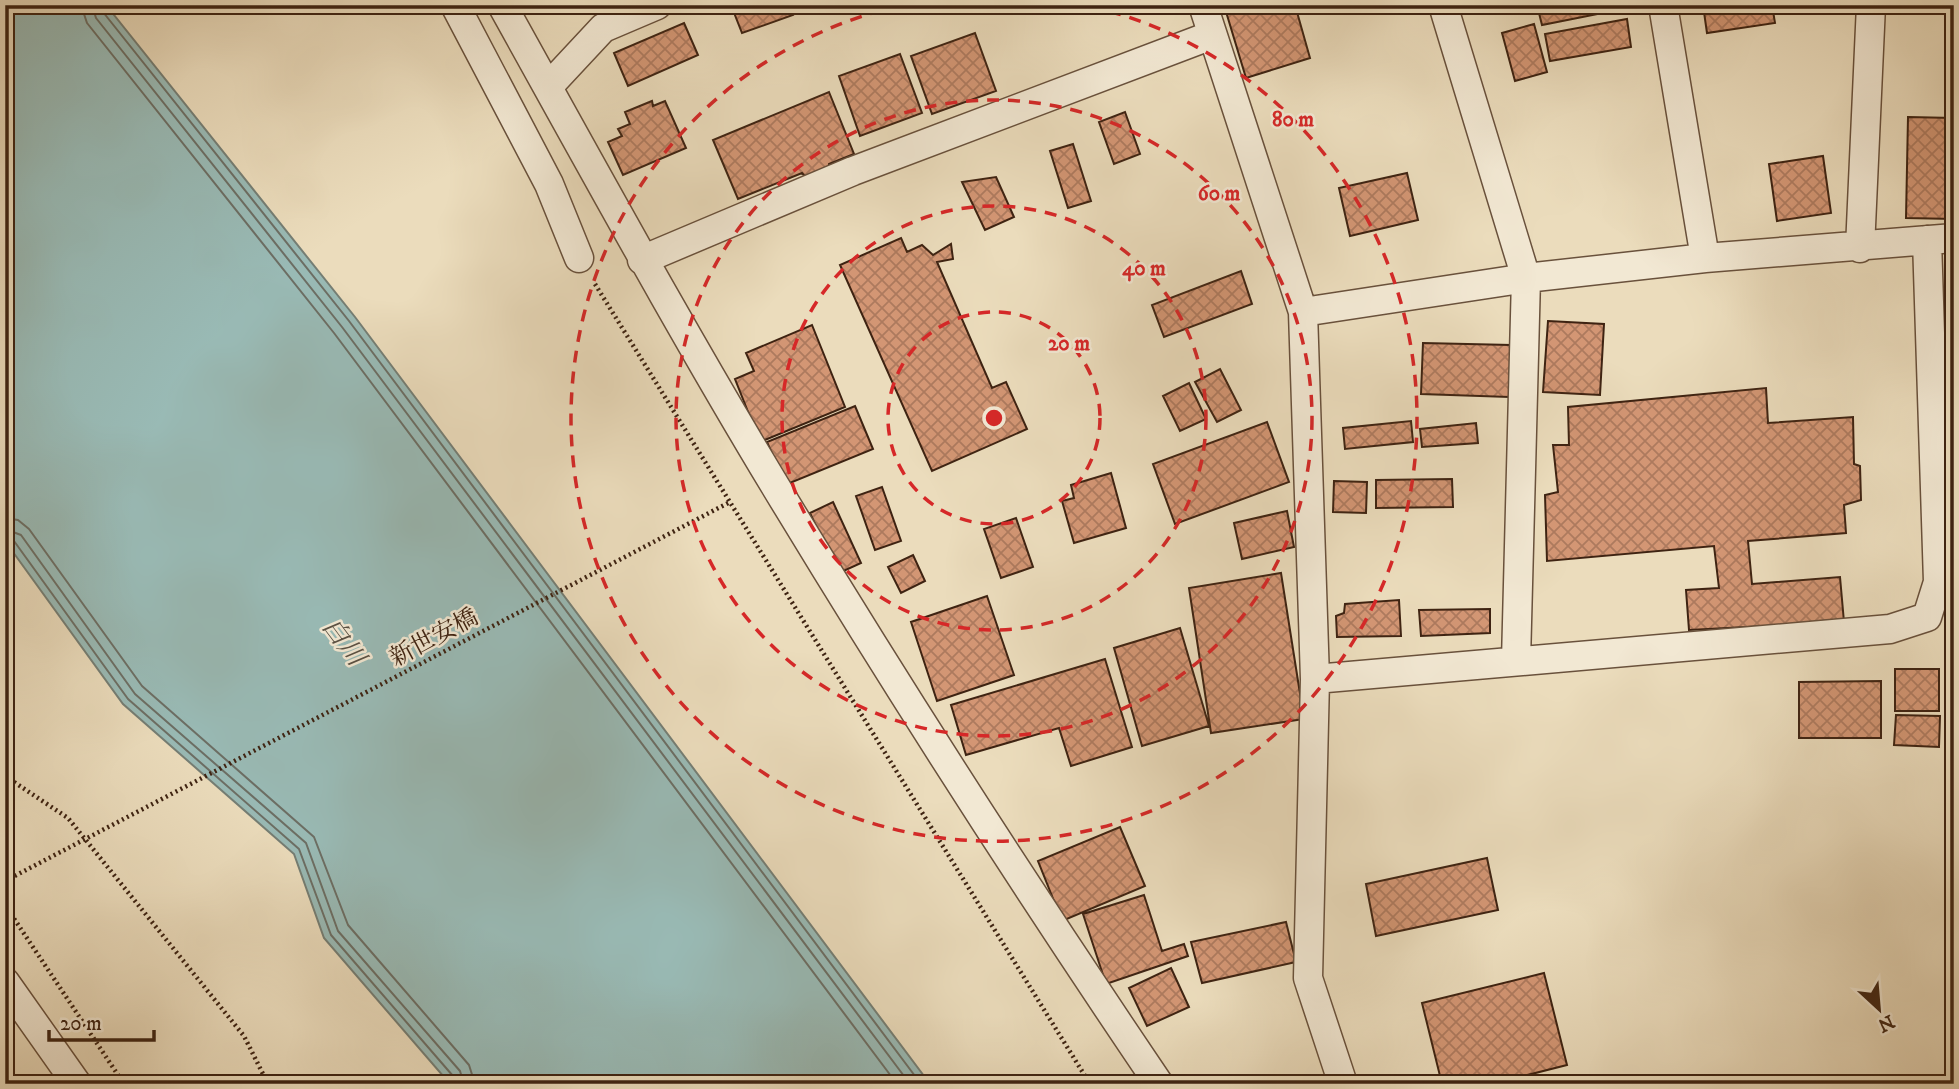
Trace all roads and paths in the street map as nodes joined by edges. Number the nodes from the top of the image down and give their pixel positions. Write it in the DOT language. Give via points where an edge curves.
graph roads {
  1 [pos="455,5"];
  2 [pos="502,5"];
  3 [pos="657,5"];
  4 [pos="1203,5"];
  5 [pos="1443,5"];
  6 [pos="1663,5"];
  7 [pos="1871,5"];
  8 [pos="1212,35"];
  9 [pos="548,88"];
  10 [pos="1940,239"];
  11 [pos="1860,248"];
  12 [pos="579,258"];
  13 [pos="1705,258"];
  14 [pos="642,260"];
  15 [pos="1526,278"];
  16 [pos="1303,312"];
  17 [pos="730,502"];
  18 [pos="1516,661"];
  19 [pos="1315,678"];
  20 [pos="5,776"];
  21 [pos="5,881"];
  22 [pos="5,905"];
  23 [pos="5,982"];
  24 [pos="77,1084"];
  25 [pos="124,1084"];
  26 [pos="268,1084"];
  27 [pos="1090,1084"];
  28 [pos="1159,1084"];
  29 [pos="1343,1084"];
  1 -- 12 [label="street" via="549,184"];
  2 -- 9 [label="street"];
  3 -- 9 [label="street" via="603,28"];
  4 -- 8 [label="street"];
  5 -- 15 [label="street"];
  6 -- 13 [label="street"];
  7 -- 11 [label="street"];
  8 -- 14 [label="street" via="853,171"];
  8 -- 16 [label="street"];
  9 -- 14 [label="street"];
  10 -- 11 [label="street"];
  10 -- 18 [label="street" via="1938,582 1927,617 1890,629"];
  11 -- 13 [label="street"];
  12 -- 17 [label="path"];
  13 -- 15 [label="street"];
  14 -- 28 [label="street" via="787,506 943,756"];
  15 -- 16 [label="street"];
  15 -- 18 [label="street"];
  16 -- 19 [label="street"];
  17 -- 21 [label="path, 新世安橋, bridge"];
  17 -- 27 [label="path"];
  18 -- 19 [label="street"];
  19 -- 29 [label="street" via="1308,978"];
  20 -- 26 [label="path" via="68,818 244,1036"];
  22 -- 25 [label="path"];
  23 -- 24 [label="street"];
}
